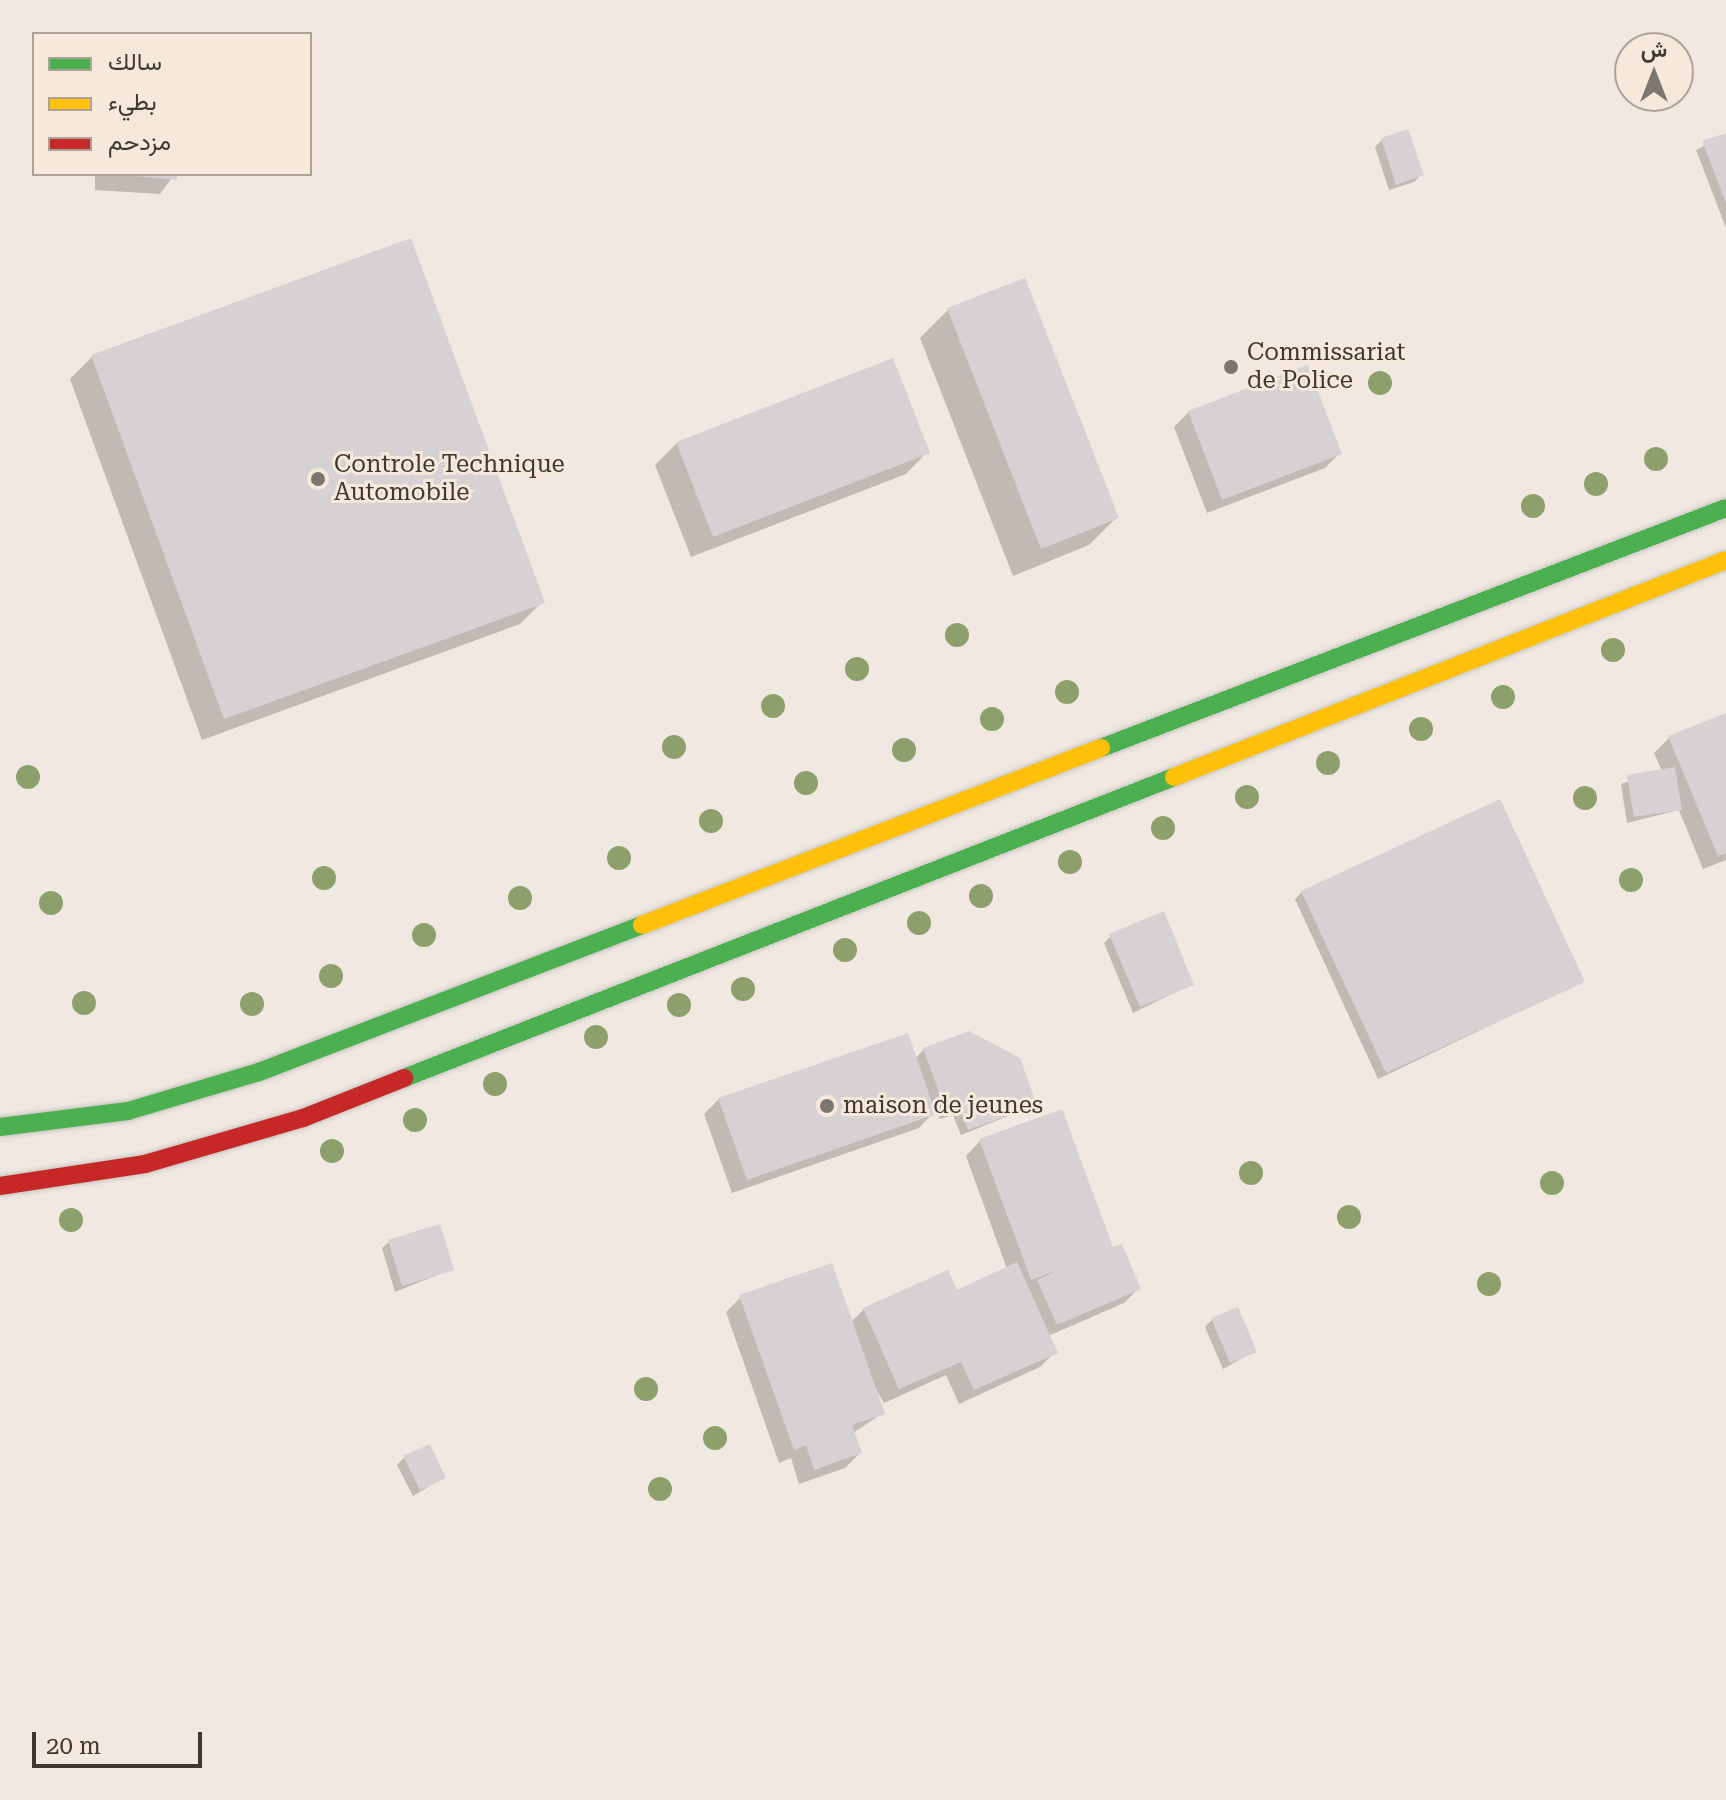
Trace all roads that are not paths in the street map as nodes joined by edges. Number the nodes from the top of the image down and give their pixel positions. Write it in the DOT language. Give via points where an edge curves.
graph roads {
  1 [pos="1726,508"];
  2 [pos="1726,560"];
  3 [pos="0,1127"];
  4 [pos="0,1186"];
  1 -- 3 [label="highway" via="259,1072 128,1111"];
  2 -- 4 [label="highway" via="303,1118 145,1164"];
}
